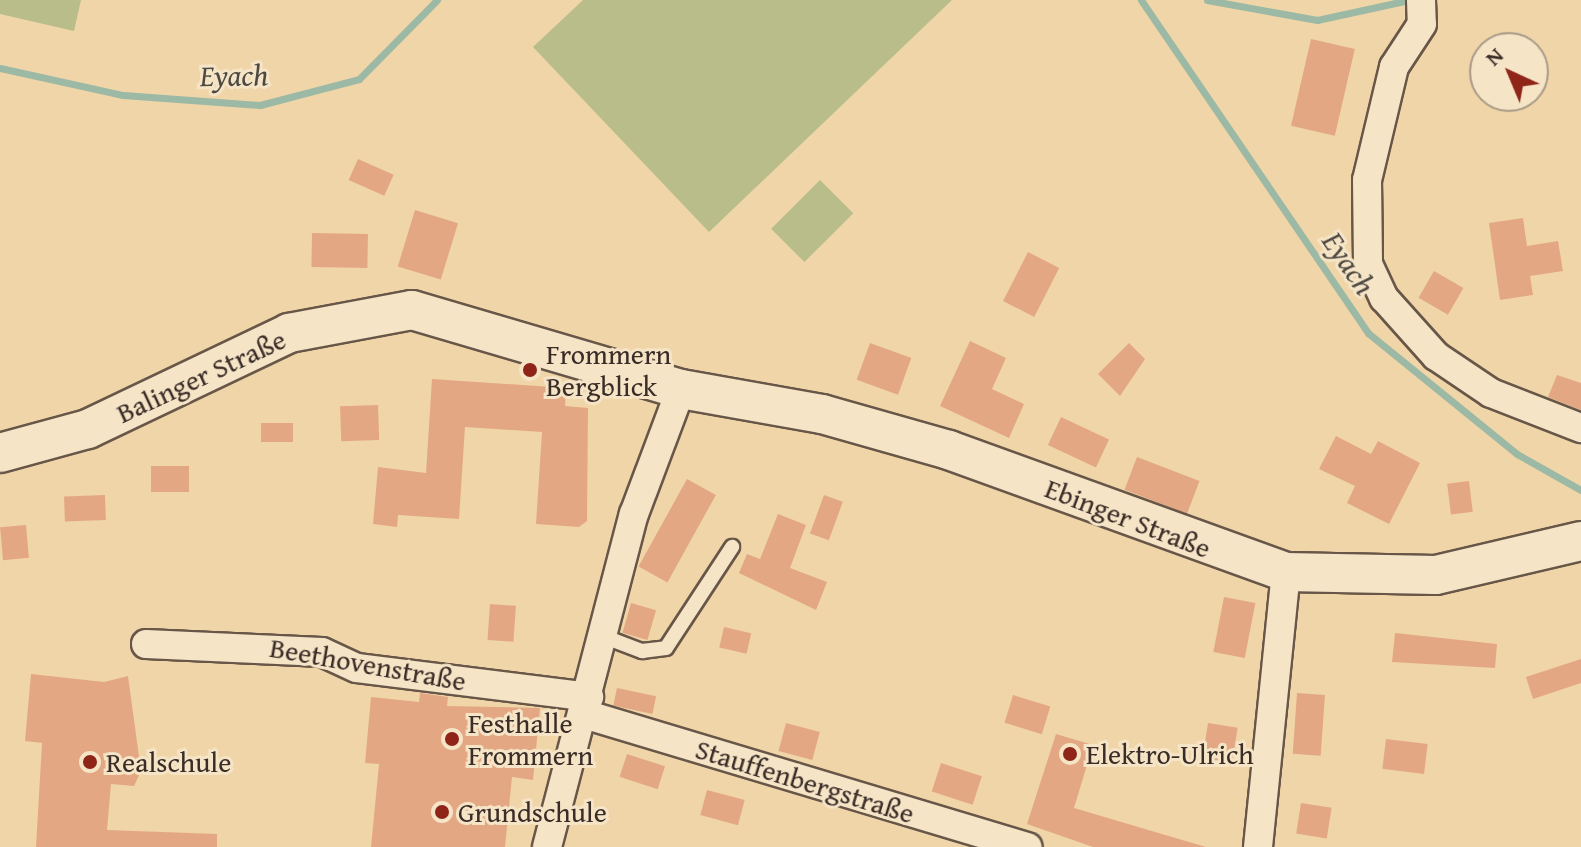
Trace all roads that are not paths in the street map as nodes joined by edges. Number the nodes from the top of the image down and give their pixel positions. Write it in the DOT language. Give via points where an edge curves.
graph roads {
  1 [pos="1423,5"];
  2 [pos="681,389"];
  3 [pos="1581,428"];
  4 [pos="0,453"];
  5 [pos="1581,541"];
  6 [pos="732,547"];
  7 [pos="1286,572"];
  8 [pos="605,637"];
  9 [pos="146,644"];
  10 [pos="586,706"];
  11 [pos="547,847"];
  12 [pos="1027,847"];
  13 [pos="1258,847"];
  1 -- 3 [label="street" via="1394,67 1381,114 1364,203 1368,264 1384,298 1436,356 1491,393"];
  2 -- 4 [label="main road, Balinger Straße" via="448,316 393,311 260,343 88,429"];
  2 -- 7 [label="main road, Ebinger Straße" via="822,414 949,450"];
  2 -- 8 [label="street" via="634,514"];
  5 -- 7 [label="main road, Ebinger Straße" via="1436,575"];
  6 -- 8 [label="lane" via="666,648 642,651"];
  7 -- 13 [label="street"];
  8 -- 10 [label="street"];
  9 -- 10 [label="street, Beethovenstraße" via="322,652 357,668"];
  10 -- 11 [label="street"];
  10 -- 12 [label="street, Stauffenbergstraße"];
}
